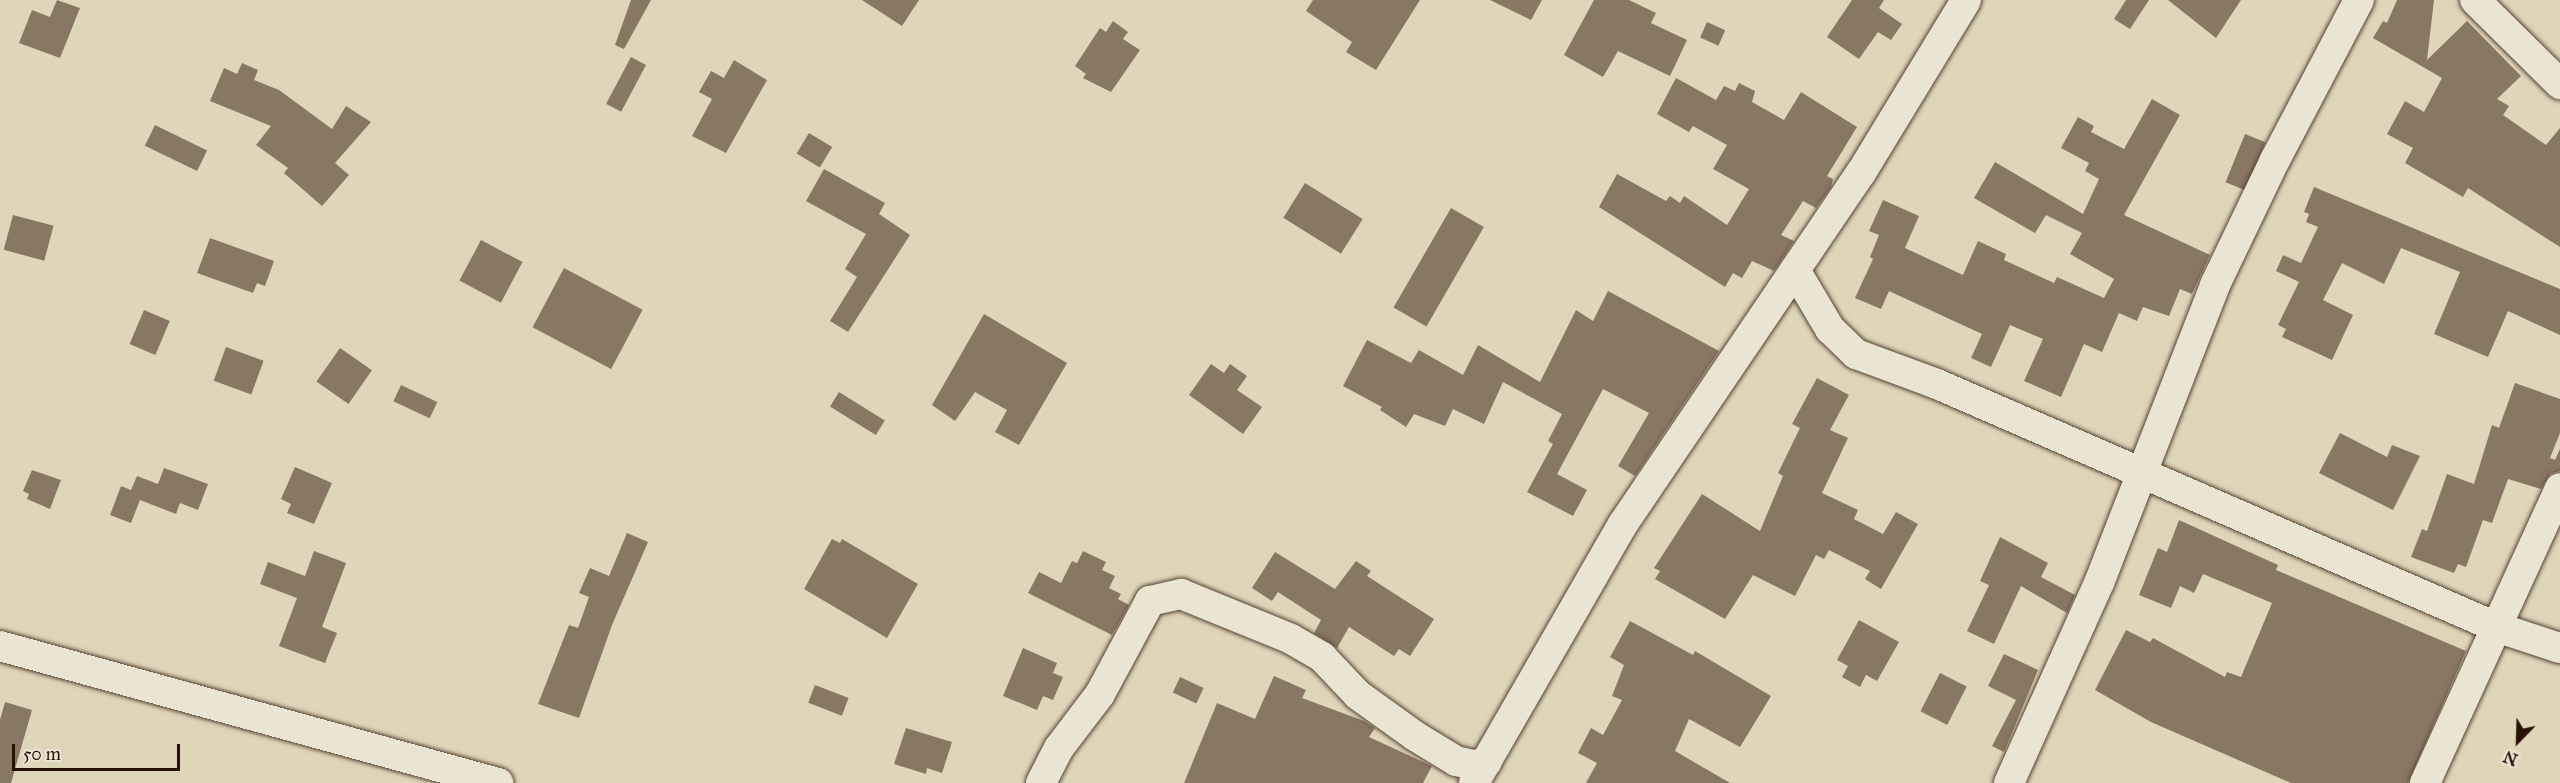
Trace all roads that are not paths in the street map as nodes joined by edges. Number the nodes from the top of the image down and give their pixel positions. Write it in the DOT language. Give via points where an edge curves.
graph roads {
  1 [pos="1966,0"];
  2 [pos="2359,0"];
  3 [pos="2475,0"];
  4 [pos="2560,84"];
  5 [pos="1795,270"];
  6 [pos="2142,473"];
  7 [pos="2560,488"];
  8 [pos="2496,627"];
  9 [pos="0,646"];
  10 [pos="2560,648"];
  11 [pos="1480,773"];
  12 [pos="498,783"];
  13 [pos="1041,783"];
  14 [pos="2009,783"];
  15 [pos="2425,783"];
  1 -- 5 [label="street" via="1861,173"];
  2 -- 6 [label="street" via="2215,285"];
  3 -- 4 [label="street"];
  5 -- 6 [label="street" via="1830,329 1856,354 1937,384"];
  5 -- 11 [label="street" via="1623,524"];
  6 -- 8 [label="street"];
  6 -- 14 [label="street" via="2099,583"];
  7 -- 8 [label="street"];
  8 -- 10 [label="street"];
  8 -- 15 [label="street"];
  9 -- 12 [label="street"];
  11 -- 13 [label="street" via="1474,765 1456,760 1415,736 1358,695 1322,657 1291,639 1181,594 1150,601 1100,694 1059,748"];
}
